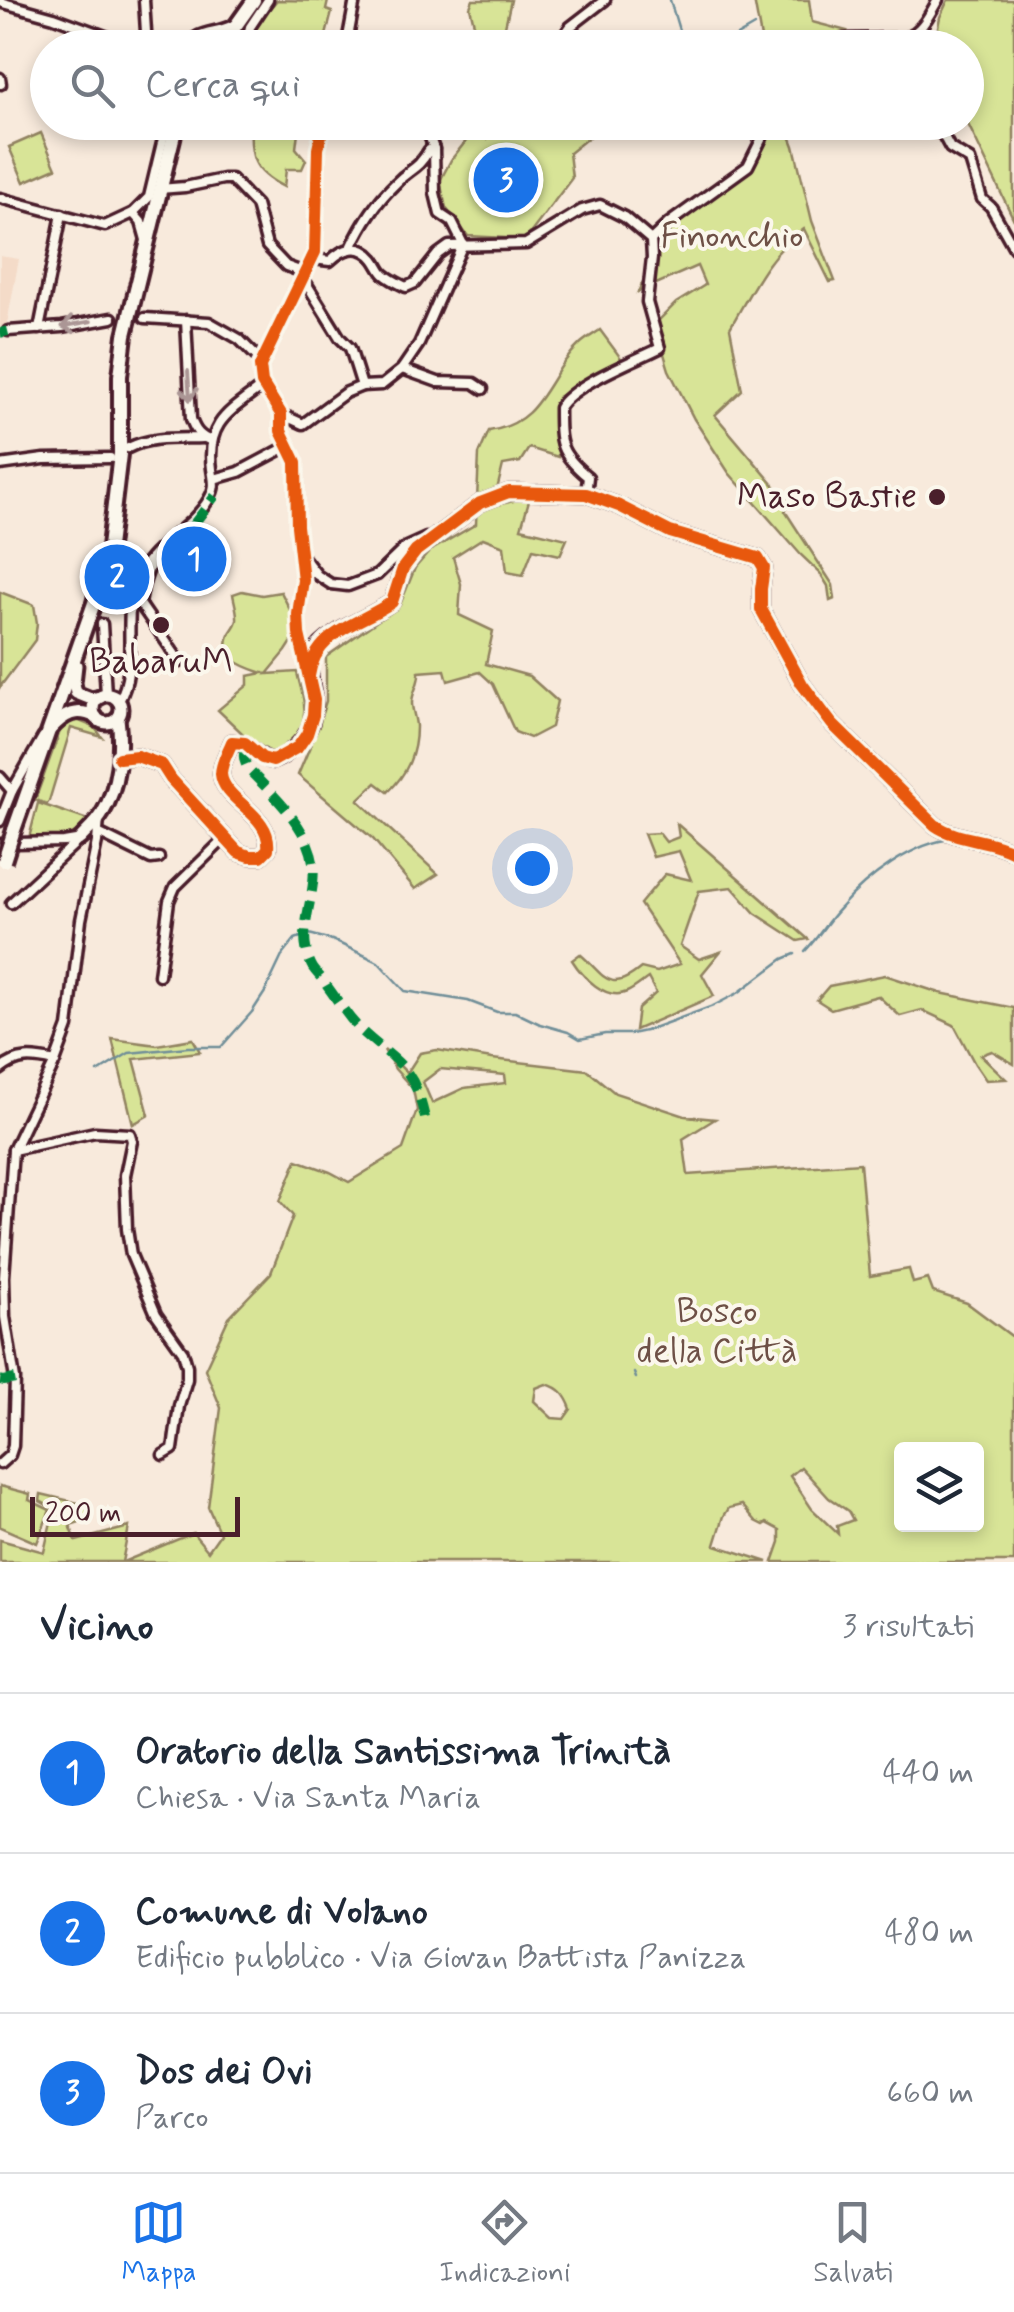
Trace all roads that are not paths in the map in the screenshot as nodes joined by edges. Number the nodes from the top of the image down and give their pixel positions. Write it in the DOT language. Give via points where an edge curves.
graph roads {
  1 [pos="144,0"];
  2 [pos="266,0"];
  3 [pos="355,0"];
  4 [pos="605,0"];
  5 [pos="938,0"];
  6 [pos="0,2"];
  7 [pos="250,5"];
  8 [pos="237,23"];
  9 [pos="89,30"];
  10 [pos="146,30"];
  11 [pos="222,30"];
  12 [pos="232,30"];
  13 [pos="249,30"];
  14 [pos="349,30"];
  15 [pos="567,30"];
  16 [pos="918,30"];
  17 [pos="163,140"];
  18 [pos="171,140"];
  19 [pos="320,140"];
  20 [pos="431,140"];
  21 [pos="761,140"];
  22 [pos="946,140"];
  23 [pos="434,149"];
  24 [pos="160,189"];
  25 [pos="0,198"];
  26 [pos="134,212"];
  27 [pos="62,214"];
  28 [pos="651,240"];
  29 [pos="147,242"];
  30 [pos="463,244"];
  31 [pos="350,248"];
  32 [pos="1014,248"];
  33 [pos="312,259"];
  34 [pos="304,276"];
  35 [pos="112,318"];
  36 [pos="145,318"];
  37 [pos="186,320"];
  38 [pos="39,329"];
  39 [pos="8,332"];
  40 [pos="262,362"];
  41 [pos="402,369"];
  42 [pos="262,383"];
  43 [pos="362,386"];
  44 [pos="483,389"];
  45 [pos="281,414"];
  46 [pos="208,439"];
  47 [pos="288,446"];
  48 [pos="128,448"];
  49 [pos="110,458"];
  50 [pos="0,465"];
  51 [pos="214,479"];
  52 [pos="586,494"];
  53 [pos="440,535"];
  54 [pos="300,553"];
  55 [pos="153,557"];
  56 [pos="102,624"];
  57 [pos="76,655"];
  58 [pos="180,662"];
  59 [pos="310,684"];
  60 [pos="103,696"];
  61 [pos="119,701"];
  62 [pos="118,718"];
  63 [pos="101,720"];
  64 [pos="50,730"];
  65 [pos="119,751"];
  66 [pos="0,777"];
  67 [pos="12,791"];
  68 [pos="99,818"];
  69 [pos="0,822"];
  70 [pos="98,833"];
  71 [pos="15,837"];
  72 [pos="224,838"];
  73 [pos="80,839"];
  74 [pos="1014,852"];
  75 [pos="160,858"];
  76 [pos="2,866"];
  77 [pos="10,903"];
  78 [pos="159,975"];
  79 [pos="55,1062"];
  80 [pos="0,1070"];
  81 [pos="13,1150"];
  82 [pos="15,1379"];
  83 [pos="0,1380"];
  84 [pos="163,1456"];
  85 [pos="0,1464"];
  1 -- 10 [label="street"];
  2 -- 7 [label="street"];
  2 -- 13 [label="street"];
  3 -- 14 [label="street"];
  4 -- 15 [label="street"];
  5 -- 16 [label="street"];
  6 -- 9 [label="street"];
  7 -- 8 [label="main road"];
  8 -- 11 [label="street"];
  8 -- 12 [label="main road"];
  17 -- 26 [label="street" via="149,197"];
  18 -- 24 [label="main road"];
  19 -- 33 [label="street"];
  20 -- 23 [label="street"];
  21 -- 28 [label="street" via="748,166"];
  22 -- 32 [label="street" via="970,160 982,198"];
  23 -- 30 [label="street" via="440,214"];
  23 -- 31 [label="street" via="384,195"];
  24 -- 29 [label="main road"];
  24 -- 34 [label="street" via="231,180 256,205 267,246"];
  25 -- 27 [label="street"];
  26 -- 27 [label="street" via="105,226"];
  26 -- 29 [label="street"];
  27 -- 38 [label="street"];
  28 -- 30 [label="street" via="600,206 526,244"];
  28 -- 52 [label="street" via="648,302 660,348 596,380 559,408 563,452 588,477"];
  29 -- 57 [label="main road" via="124,335 109,546"];
  30 -- 31 [label="street" via="438,254 406,287 365,252"];
  30 -- 41 [label="street"];
  31 -- 33 [label="street" via="330,261"];
  33 -- 34 [label="street"];
  34 -- 40 [label="street"];
  34 -- 43 [label="street" via="350,348"];
  35 -- 38 [label="street, one-way"];
  36 -- 37 [label="street"];
  37 -- 40 [label="street" via="209,322"];
  37 -- 46 [label="street, one-way" via="191,419"];
  38 -- 39 [label="street"];
  40 -- 42 [label="street"];
  41 -- 43 [label="street" via="382,384"];
  41 -- 44 [label="street"];
  42 -- 45 [label="street"];
  42 -- 46 [label="street"];
  43 -- 45 [label="street" via="303,424"];
  45 -- 47 [label="street"];
  46 -- 48 [label="street" via="164,438"];
  46 -- 51 [label="street"];
  47 -- 51 [label="street"];
  47 -- 54 [label="street" via="296,462"];
  49 -- 50 [label="street"];
  51 -- 55 [label="street" via="208,502"];
  52 -- 53 [label="street" via="490,497"];
  52 -- 74 [label="street" via="670,532 758,558 764,568 762,609 832,724 935,825"];
  53 -- 54 [label="street" via="406,547 377,576 348,586 317,575"];
  53 -- 59 [label="street" via="403,568 392,602 323,642 313,656"];
  54 -- 59 [label="street" via="299,634"];
  55 -- 58 [label="street" via="140,604"];
  55 -- 61 [label="street" via="133,590 127,682"];
  56 -- 60 [label="street"];
  57 -- 60 [label="street" via="76,693 91,700"];
  57 -- 64 [label="main road"];
  59 -- 72 [label="street" via="313,715 298,747 273,760 232,742 221,768 222,781 264,826 268,850 250,856"];
  60 -- 61 [label="street"];
  60 -- 63 [label="street" via="94,708"];
  61 -- 62 [label="street"];
  62 -- 63 [label="street"];
  62 -- 65 [label="street"];
  63 -- 64 [label="street" via="86,712 68,714"];
  63 -- 65 [label="street"];
  64 -- 67 [label="street"];
  64 -- 71 [label="main road"];
  65 -- 68 [label="street"];
  65 -- 72 [label="street" via="162,765"];
  66 -- 67 [label="street"];
  67 -- 69 [label="street"];
  68 -- 70 [label="street"];
  68 -- 73 [label="street"];
  70 -- 75 [label="street"];
  70 -- 79 [label="street" via="68,1027"];
  71 -- 73 [label="street"];
  71 -- 76 [label="main road, bridge"];
  72 -- 78 [label="street" via="175,887"];
  73 -- 77 [label="street"];
  79 -- 80 [label="street" via="24,1057"];
  79 -- 81 [label="street"];
  81 -- 82 [label="street" via="4,1297"];
  81 -- 84 [label="street" via="95,1132 130,1134 125,1176 132,1255 186,1366 173,1448"];
  82 -- 83 [label="street"];
  82 -- 85 [label="street" via="13,1446"];
}
